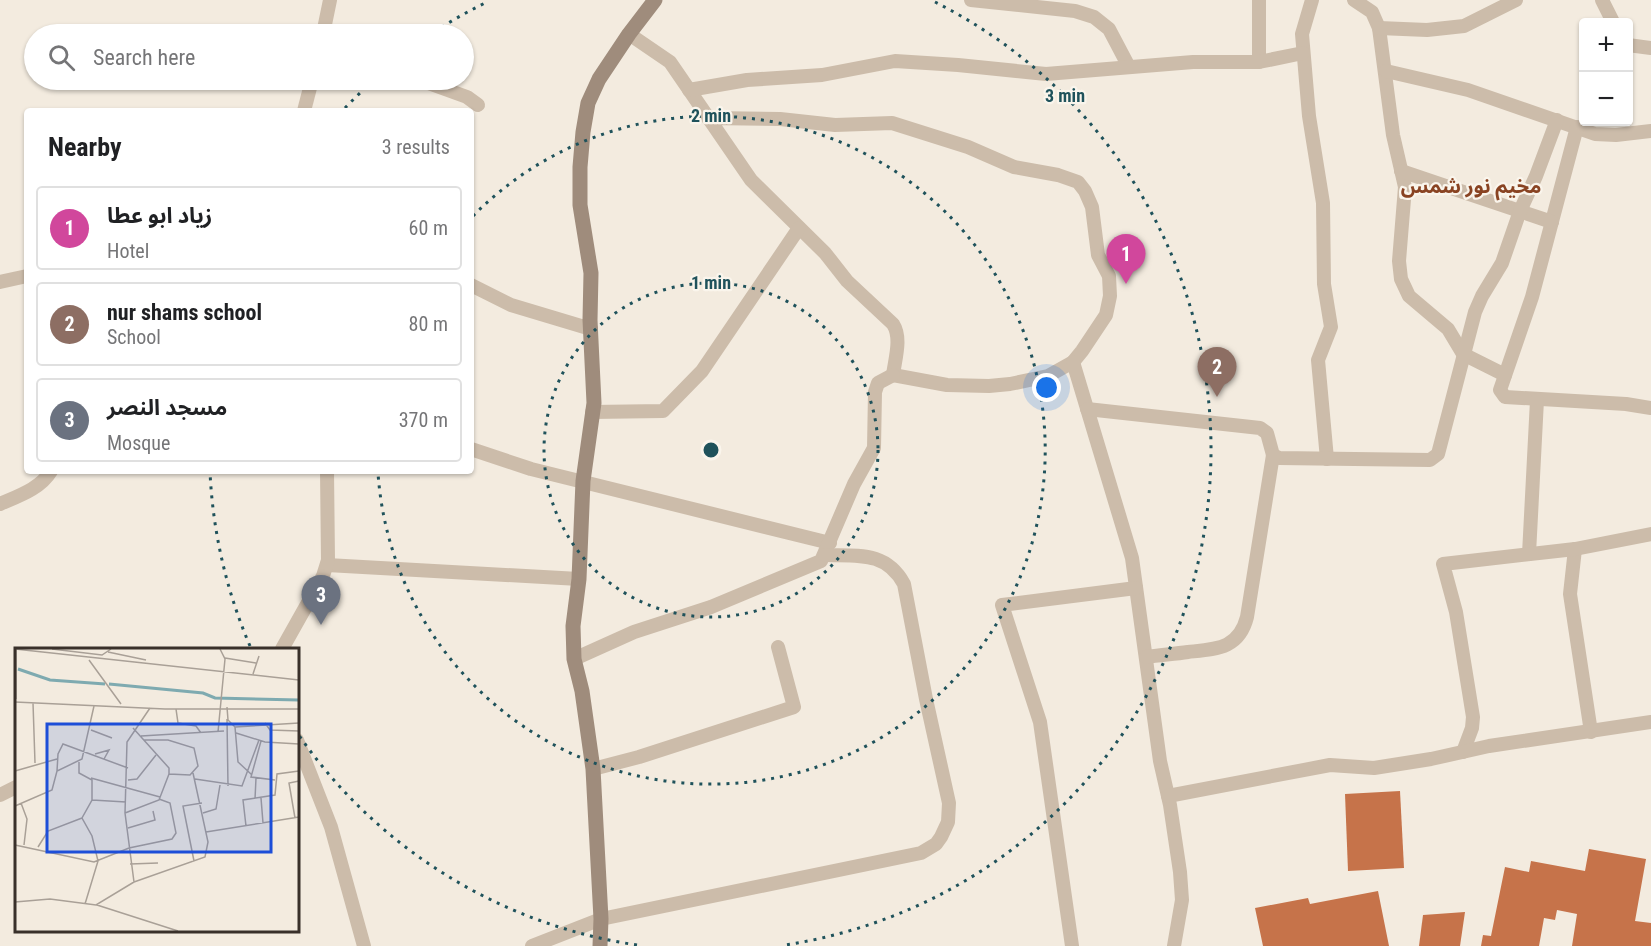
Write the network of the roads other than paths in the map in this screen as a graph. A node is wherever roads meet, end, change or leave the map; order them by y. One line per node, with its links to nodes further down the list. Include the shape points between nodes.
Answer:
1 (330, 0): 10 (street)
2 (655, 0): 12 (street)
3 (971, 0): 17 (street, via 1075,11 1094,17 1109,29)
4 (1259, 0): 16 (street)
5 (1312, 0): 15 (street, via 1302,34)
6 (1354, 0): 11 (street, via 1372,12)
7 (1516, 0): 11 (street, via 1464,26 1427,30)
8 (1602, 0): 9 (street)
9 (1611, 18)
10 (325, 24)
11 (1379, 28): 18 (street)
12 (628, 34): 21 (street, via 670,62); 35 (street, via 599,79 588,103 583,132 580,205 591,273)
13 (1633, 46): 14 (street)
14 (1651, 48)
15 (1303, 53): 16 (street); 46 (street, via 1323,203 1324,284 1331,327 1318,360)
16 (1259, 62): 17 (street)
17 (1129, 67): 21 (street, via 1046,74 895,61 822,75 747,80)
18 (1386, 70): 25 (street, via 1468,90); 28 (street)
19 (309, 90): 23 (street)
20 (449, 90): 22 (street)
21 (689, 90): 24 (street)
22 (478, 105)
23 (305, 108)
24 (708, 118): 31 (street, via 751,180); 37 (street, via 835,125 892,123 968,147 1014,167 1078,182 1092,207 1096,249 1109,276 1110,296 1106,315)
25 (1557, 120): 26 (street); 29 (street)
26 (1577, 127): 27 (street, via 1606,135); 30 (street)
27 (1651, 131)
28 (1401, 171): 29 (street); 36 (street, via 1405,187 1401,279 1409,296 1448,329)
29 (1520, 211): 30 (street); 36 (street, via 1502,263 1475,312)
30 (1552, 222): 39 (street, via 1532,297)
31 (800, 228): 38 (street, via 897,330); 43 (street, via 702,371 663,411)
32 (24, 277): 33 (street)
33 (0, 282)
34 (474, 286): 35 (street, via 511,305)
35 (591, 329): 43 (street)
36 (1463, 354): 39 (street); 46 (street, via 1438,454 1430,460)
37 (1073, 362): 38 (street, via 1048,376 989,386 947,385); 42 (street)
38 (893, 375): 52 (street, via 878,383 873,454 854,484)
39 (1504, 375): 40 (street, via 1500,390 1504,398)
40 (1537, 399): 41 (street); 54 (street)
41 (1651, 408)
42 (1088, 409): 45 (street, via 1260,428 1266,433); 57 (street, via 1132,558)
43 (592, 412): 49 (street)
44 (474, 450): 49 (street)
45 (1273, 455): 46 (street); 60 (street, via 1242,630 1229,644 1216,649)
46 (1328, 459)
47 (49, 474): 50 (street, via 32,489)
48 (327, 474): 55 (street)
49 (583, 481): 52 (street); 56 (street)
50 (0, 504)
51 (1651, 534): 53 (street)
52 (828, 549): 61 (street, via 816,564 711,607 634,632); 70 (street, via 880,560 894,569 904,584 949,803 948,822 941,837 929,849 914,855)
53 (1575, 549): 54 (street); 63 (street, via 1570,594)
54 (1529, 555): 65 (street, via 1443,564 1456,612 1473,717)
55 (327, 565): 56 (street); 59 (street)
56 (579, 579): 61 (street, via 573,626)
57 (1136, 588): 60 (street); 74 (street, via 1002,605 1040,722)
58 (778, 647): 66 (street, via 794,707)
59 (283, 648)
60 (1146, 657): 69 (street)
61 (574, 659): 66 (street)
62 (1651, 722): 63 (street)
63 (1590, 732): 65 (street)
64 (298, 743): 71 (street, via 331,827)
65 (1463, 752): 69 (street, via 1374,768 1330,765)
66 (593, 770): 70 (street)
67 (15, 788): 68 (street)
68 (0, 795)
69 (1168, 796): 75 (street, via 1182,900)
70 (601, 919): 72 (street); 73 (street)
71 (364, 946)
72 (532, 946)
73 (600, 946)
74 (1072, 946)
75 (1174, 946)

